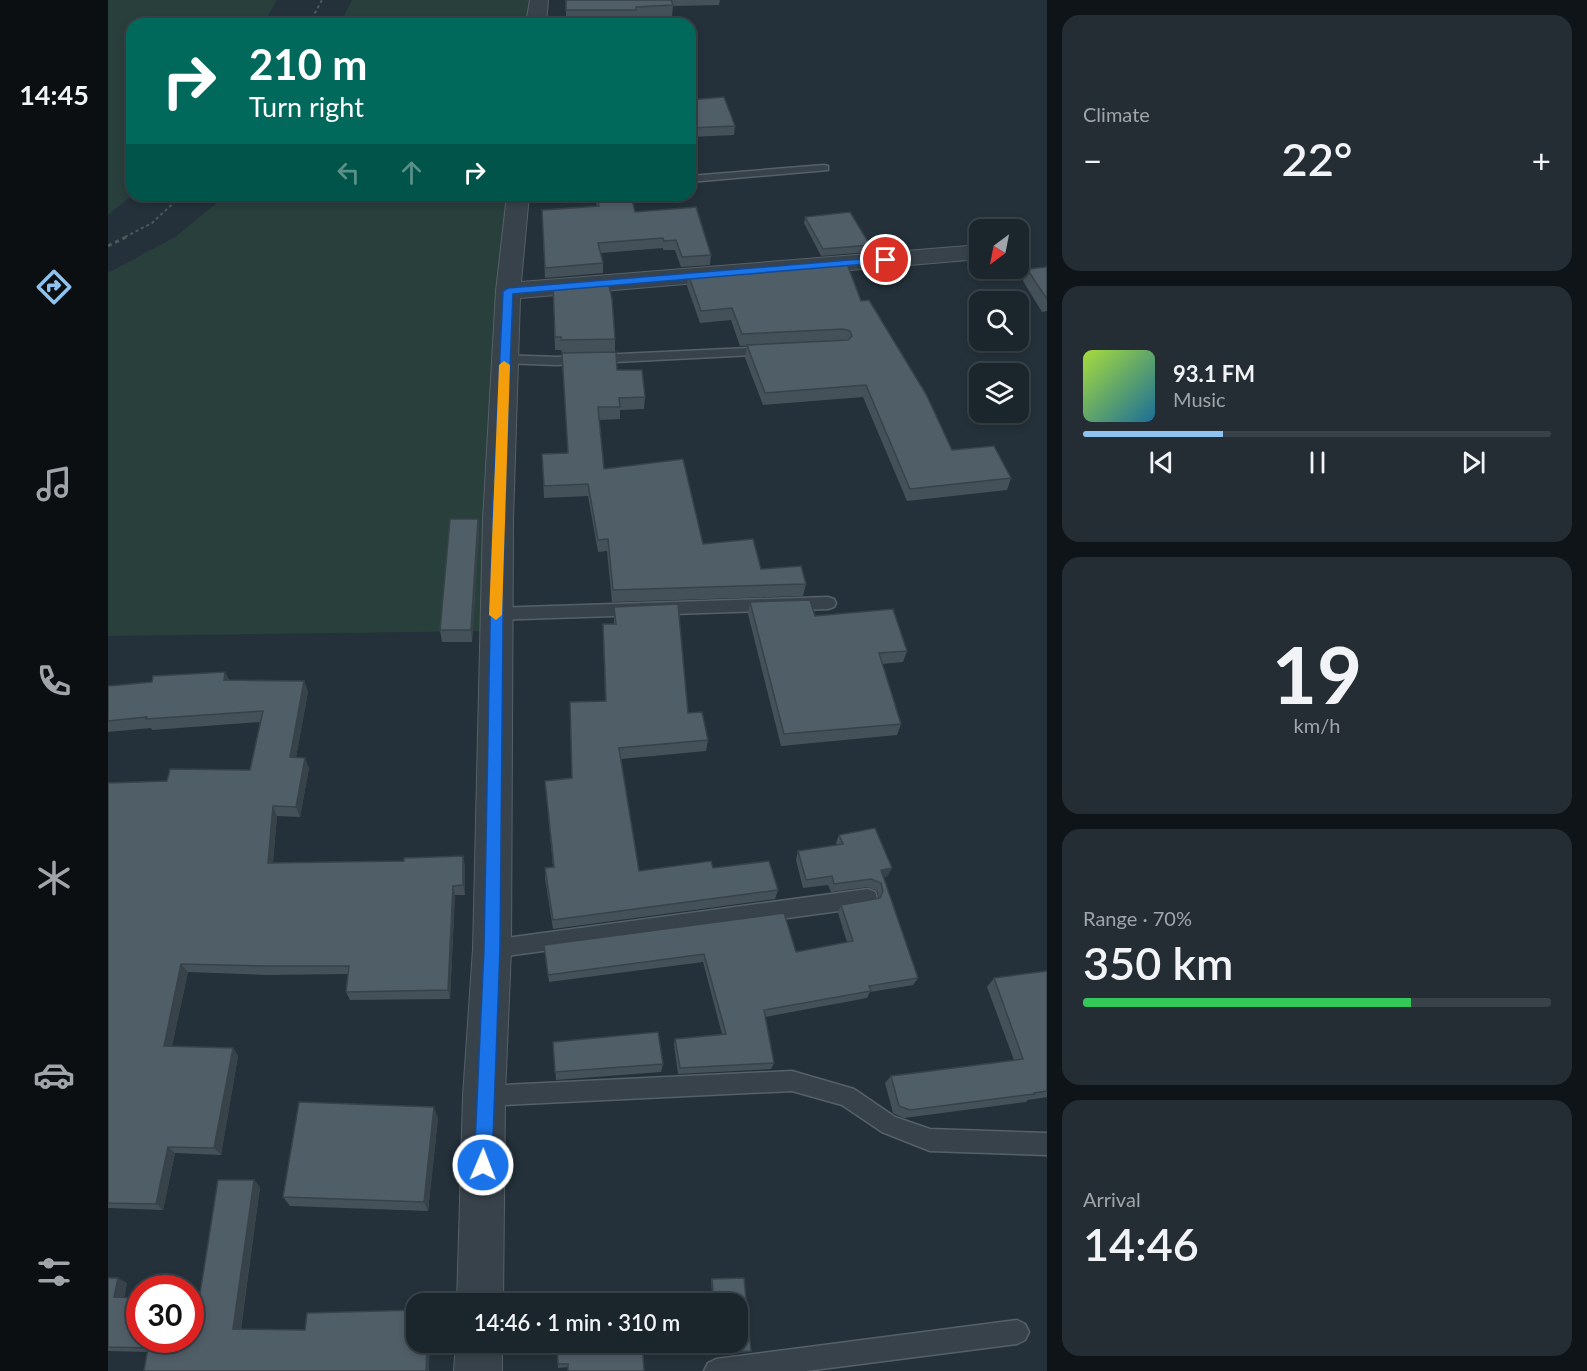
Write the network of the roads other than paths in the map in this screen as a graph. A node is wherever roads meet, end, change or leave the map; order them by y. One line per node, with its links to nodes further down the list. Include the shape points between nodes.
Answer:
1 (539, 0): 2 (street)
2 (537, 18)
3 (824, 168): 4 (lane)
4 (696, 179)
5 (517, 201): 7 (street)
6 (969, 253): 7 (street)
7 (508, 291): 9 (street)
8 (781, 350): 9 (lane, via 556,361)
9 (504, 359): 11 (street)
10 (828, 603): 11 (lane)
11 (496, 614): 13 (street)
12 (868, 898): 13 (lane)
13 (492, 949): 14 (street)
14 (484, 1096): 15 (lane, via 792,1081 846,1096 889,1125 930,1140); 16 (street)
15 (1047, 1144)
16 (480, 1293)
17 (1017, 1332): 20 (lane)
18 (479, 1353): 19 (street)
19 (478, 1371)
20 (716, 1371)

